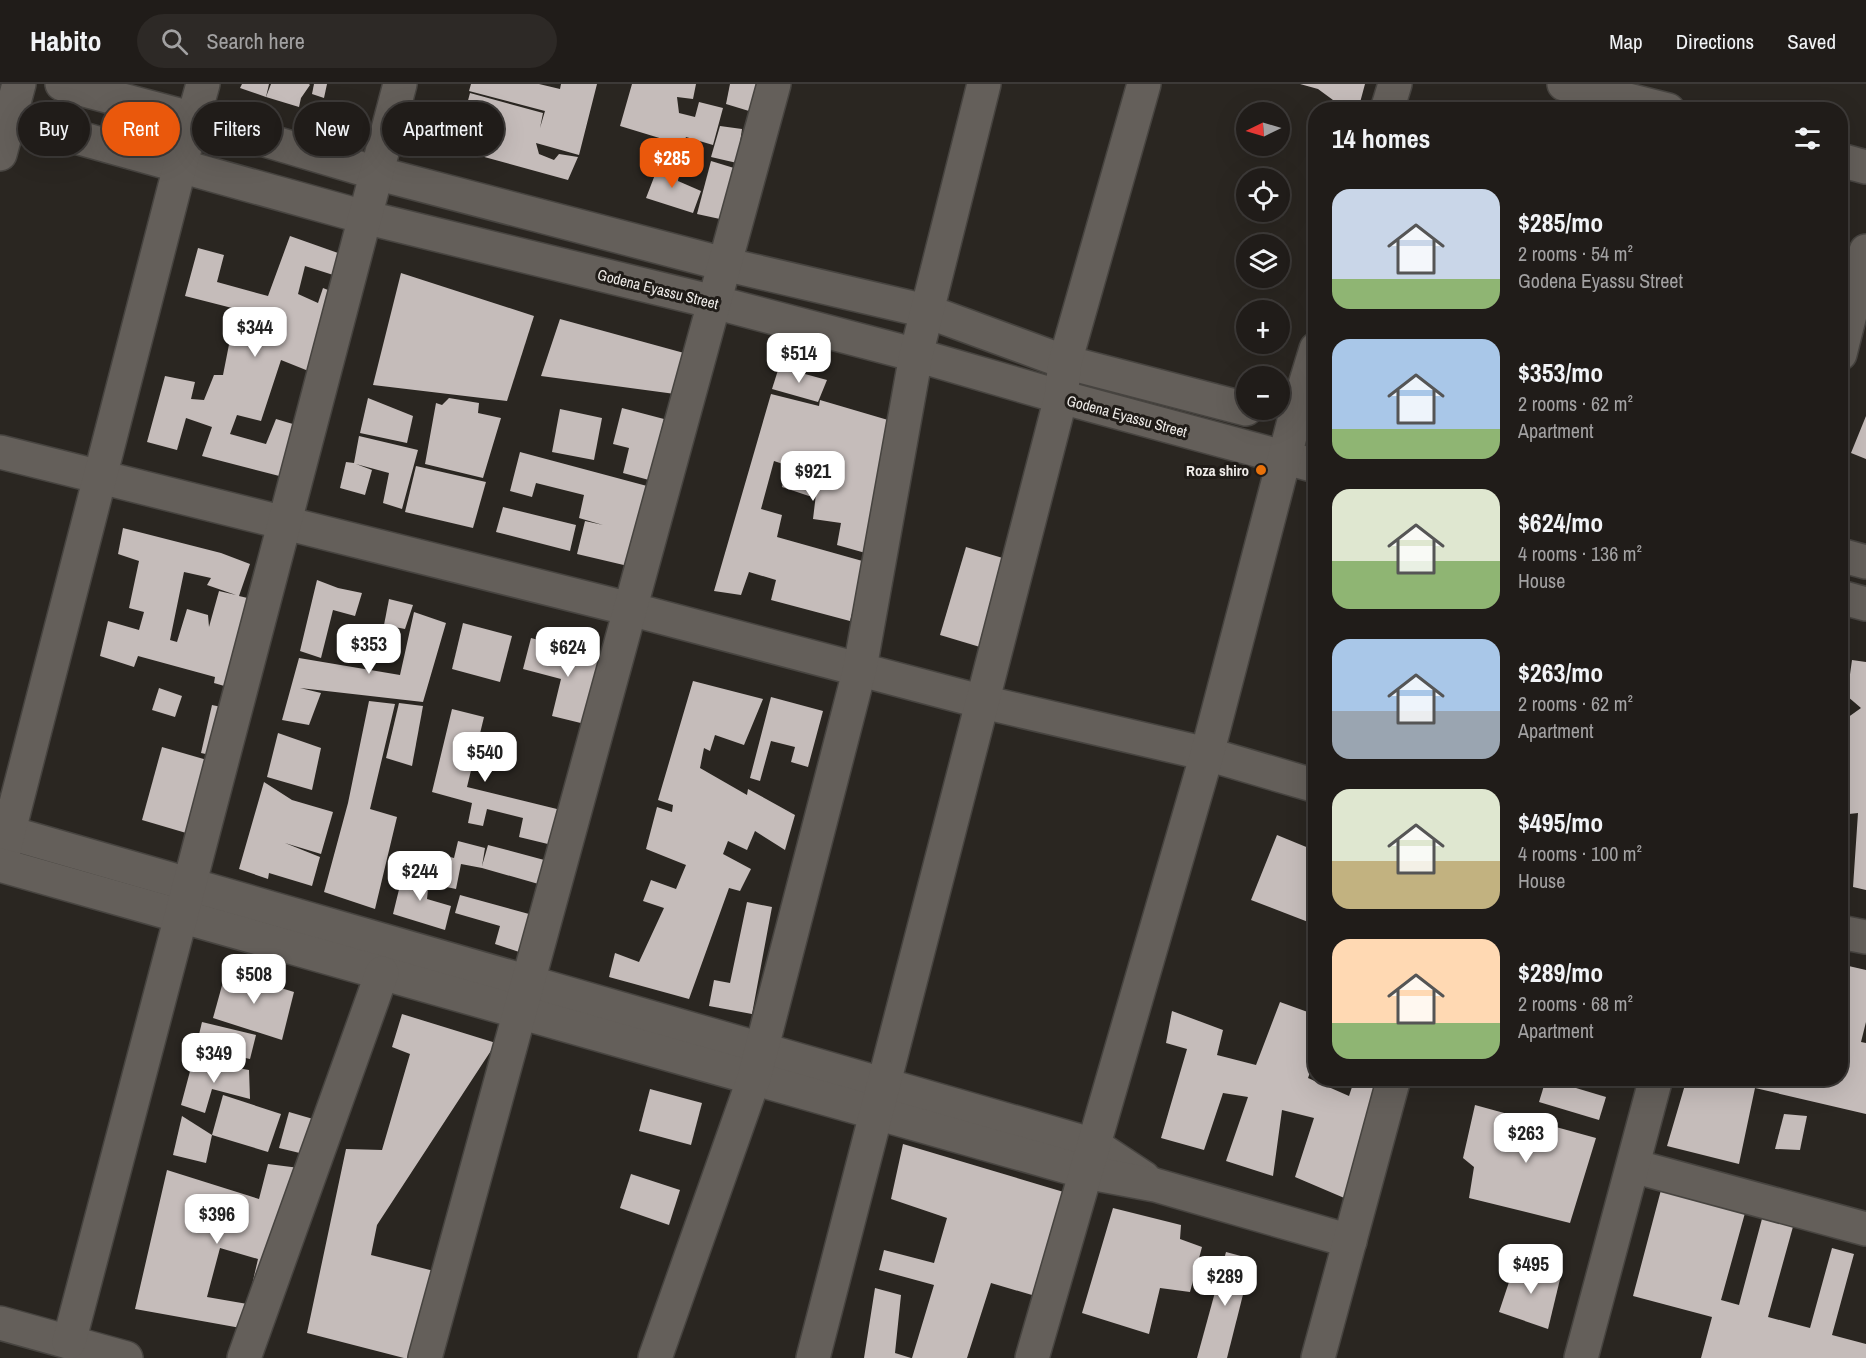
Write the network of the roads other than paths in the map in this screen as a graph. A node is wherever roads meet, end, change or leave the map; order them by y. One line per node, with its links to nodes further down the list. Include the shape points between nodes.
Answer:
1 (19, 84): 13 (street)
2 (62, 84): 14 (street)
3 (203, 84): 10 (street)
4 (400, 84): 21 (street)
5 (774, 84): 24 (street)
6 (984, 84): 26 (street)
7 (1144, 84): 29 (street)
8 (1395, 84): 11 (street)
9 (1564, 84): 12 (street)
10 (198, 102)
11 (1389, 102)
12 (1660, 102)
13 (4, 118): 17 (street); 19 (street, Godena Eyassu Street)
14 (192, 118)
15 (192, 126): 19 (street)
16 (282, 145): 21 (street)
17 (0, 154)
18 (1848, 161): 20 (street)
19 (180, 166): 22 (street, Godena Eyassu Street); 37 (street)
20 (1866, 167)
21 (376, 173): 22 (street); 24 (street)
22 (364, 217): 25 (street, Godena Eyassu Street); 38 (street)
23 (1866, 251): 27 (street)
24 (724, 264): 25 (street); 26 (street)
25 (714, 302): 28 (street, Godena Eyassu Street); 43 (street)
26 (926, 311): 28 (street); 29 (street)
27 (1848, 322)
28 (916, 355): 30 (street, Godena Eyassu Street); 44 (street)
29 (1065, 362): 30 (street); 32 (street)
30 (1061, 398): 36 (street, Godena Eyassu Street); 45 (street)
31 (1308, 404): 34 (street)
32 (1236, 406)
33 (1290, 420): 34 (street)
34 (1305, 424): 36 (street)
35 (0, 452): 37 (street)
36 (1300, 462): 46 (street)
37 (101, 476): 38 (street); 48 (street)
38 (284, 523): 43 (street); 50 (street)
39 (1848, 557): 40 (street)
40 (1866, 562)
41 (1848, 599): 42 (street)
42 (1866, 604)
43 (630, 609): 44 (street); 55 (street)
44 (860, 668): 45 (street); 56 (street)
45 (983, 702): 46 (street); 59 (street)
46 (1207, 754): 47 (street); 60 (street)
47 (1308, 784)
48 (4, 831): 49 (street); 50 (street)
49 (0, 866): 51 (street)
50 (189, 884): 51 (street); 55 (street)
51 (181, 915): 54 (street); 65 (street)
52 (1848, 934): 53 (street)
53 (1866, 937)
54 (382, 973): 55 (street); 67 (street)
55 (524, 997): 56 (street); 68 (street)
56 (757, 1063): 59 (street); 69 (street)
57 (1392, 1086): 63 (street)
58 (1654, 1086): 61 (street)
59 (880, 1099): 60 (street); 70 (street)
60 (1089, 1158): 63 (street, via 1155,1185); 71 (street)
61 (1633, 1166): 62 (street); 73 (street)
62 (1866, 1229)
63 (1350, 1241): 72 (street)
64 (0, 1323): 65 (street)
65 (69, 1342): 66 (street)
66 (126, 1358)
67 (244, 1358)
68 (425, 1358)
69 (655, 1358)
70 (813, 1358)
71 (1032, 1358)
72 (1318, 1358)
73 (1581, 1358)

